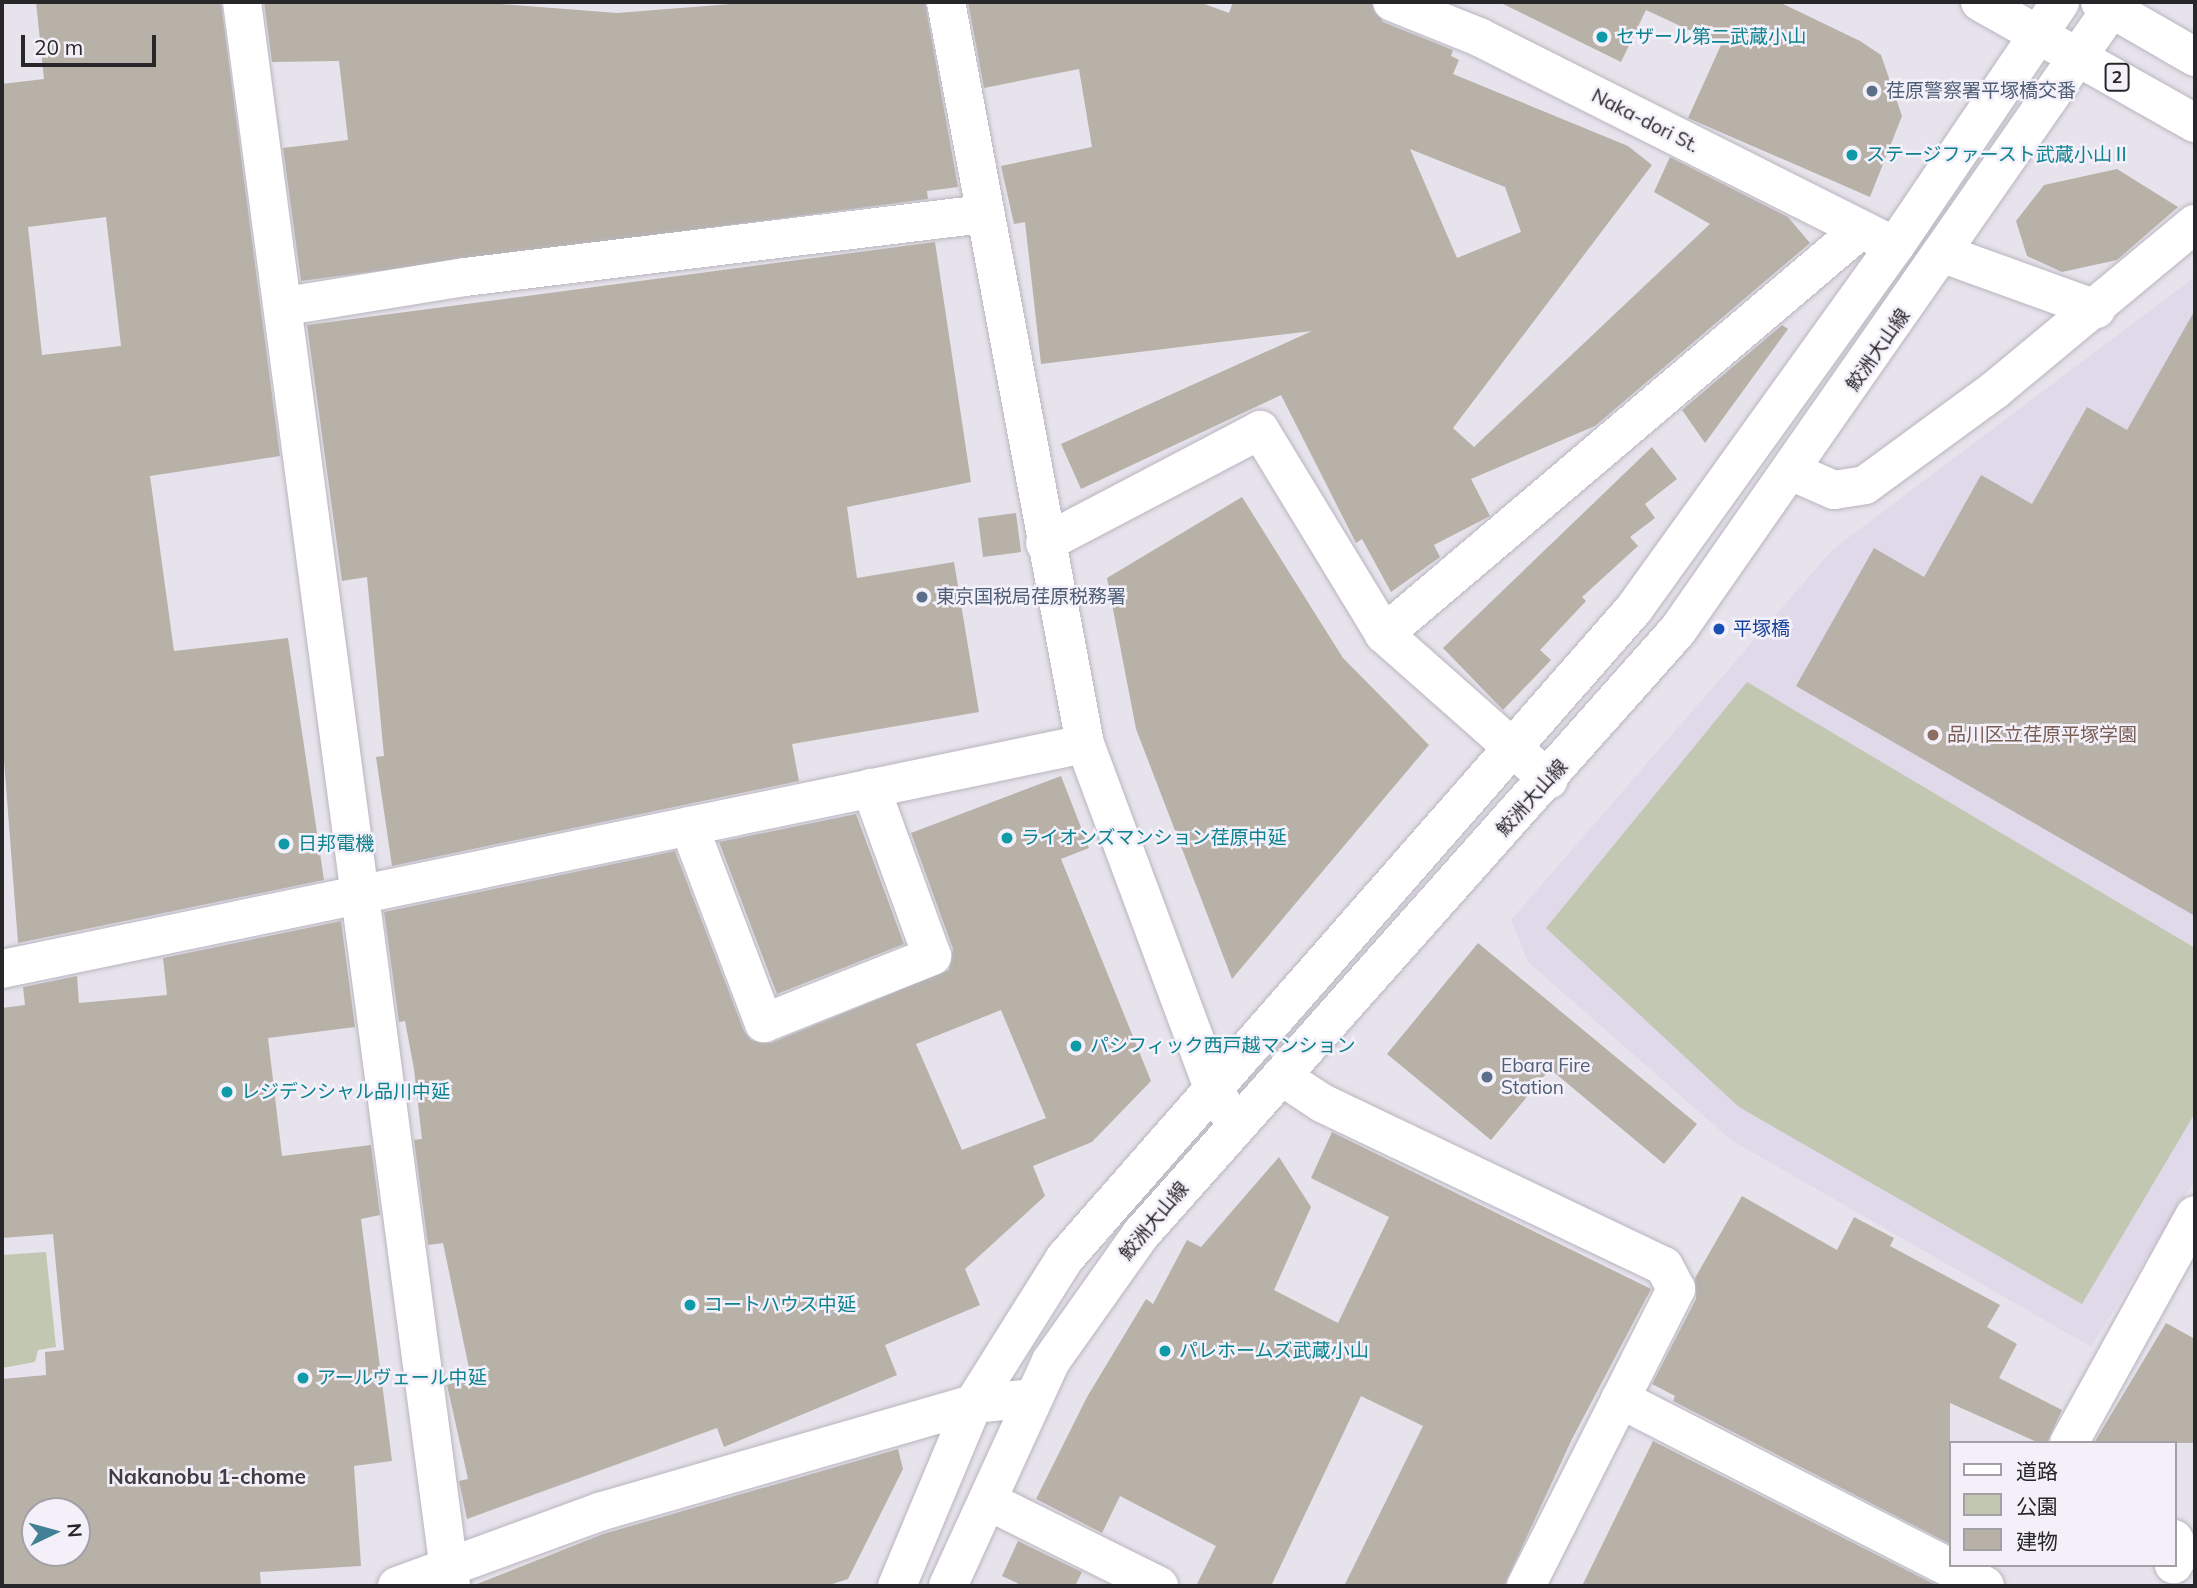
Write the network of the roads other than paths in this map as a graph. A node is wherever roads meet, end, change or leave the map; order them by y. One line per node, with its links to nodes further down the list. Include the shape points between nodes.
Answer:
1 (242, 2): 15 (street)
2 (946, 2): 10 (street)
3 (1392, 2): 12 (street, Naka-dori St., via 1479,37)
4 (1980, 2): 6 (street, 2)
5 (2109, 4): 7 (street, 鮫洲大山線); 8 (street)
6 (2050, 17): 7 (street, 2); 13 (street)
7 (2081, 57): 9 (street, 2); 14 (street, 鮫洲大山線)
8 (2195, 57)
9 (2195, 122)
10 (983, 214): 15 (street, via 465,277); 18 (street)
11 (2195, 224): 16 (street)
12 (1860, 230): 13 (street, Naka-dori St.); 19 (street)
13 (1895, 246): 21 (street, via 1634,609)
14 (1944, 254): 16 (street); 17 (street, 鮫洲大山線)
15 (286, 306): 25 (street)
16 (2096, 309): 17 (street, via 1865,485 1834,490)
17 (1793, 472): 22 (street, 鮫洲大山線, via 1687,620)
18 (1045, 543): 19 (street, via 1260,430); 20 (street)
19 (1384, 634): 21 (street)
20 (1085, 744): 23 (street); 28 (street)
21 (1516, 749): 22 (street); 28 (street)
22 (1549, 780): 27 (street, 鮫洲大山線)
23 (871, 788): 24 (street); 24 (street, via 932,956 764,1023)
24 (689, 826): 25 (street)
25 (359, 896): 26 (street); 37 (street)
26 (2, 969)
27 (1281, 1076): 29 (street, 鮫洲大山線); 32 (street, via 1322,1103 1664,1266 1676,1289)
28 (1213, 1089): 29 (street); 33 (street, via 1065,1258)
29 (1237, 1126): 31 (street, 鮫洲大山線, via 1141,1234 1051,1361)
30 (2195, 1215): 34 (street)
31 (1033, 1398): 33 (street); 35 (street, 鮫洲大山線)
32 (1620, 1399): 42 (street); 43 (street)
33 (973, 1404): 37 (street, via 599,1512); 39 (street)
34 (2070, 1441)
35 (988, 1501): 40 (street, 鮫洲大山線); 41 (street)
36 (2173, 1567): 44 (street)
37 (450, 1578): 38 (street)
38 (397, 1586)
39 (897, 1586)
40 (948, 1586)
41 (1159, 1586)
42 (1526, 1586)
43 (1985, 1586)
44 (2163, 1586)

